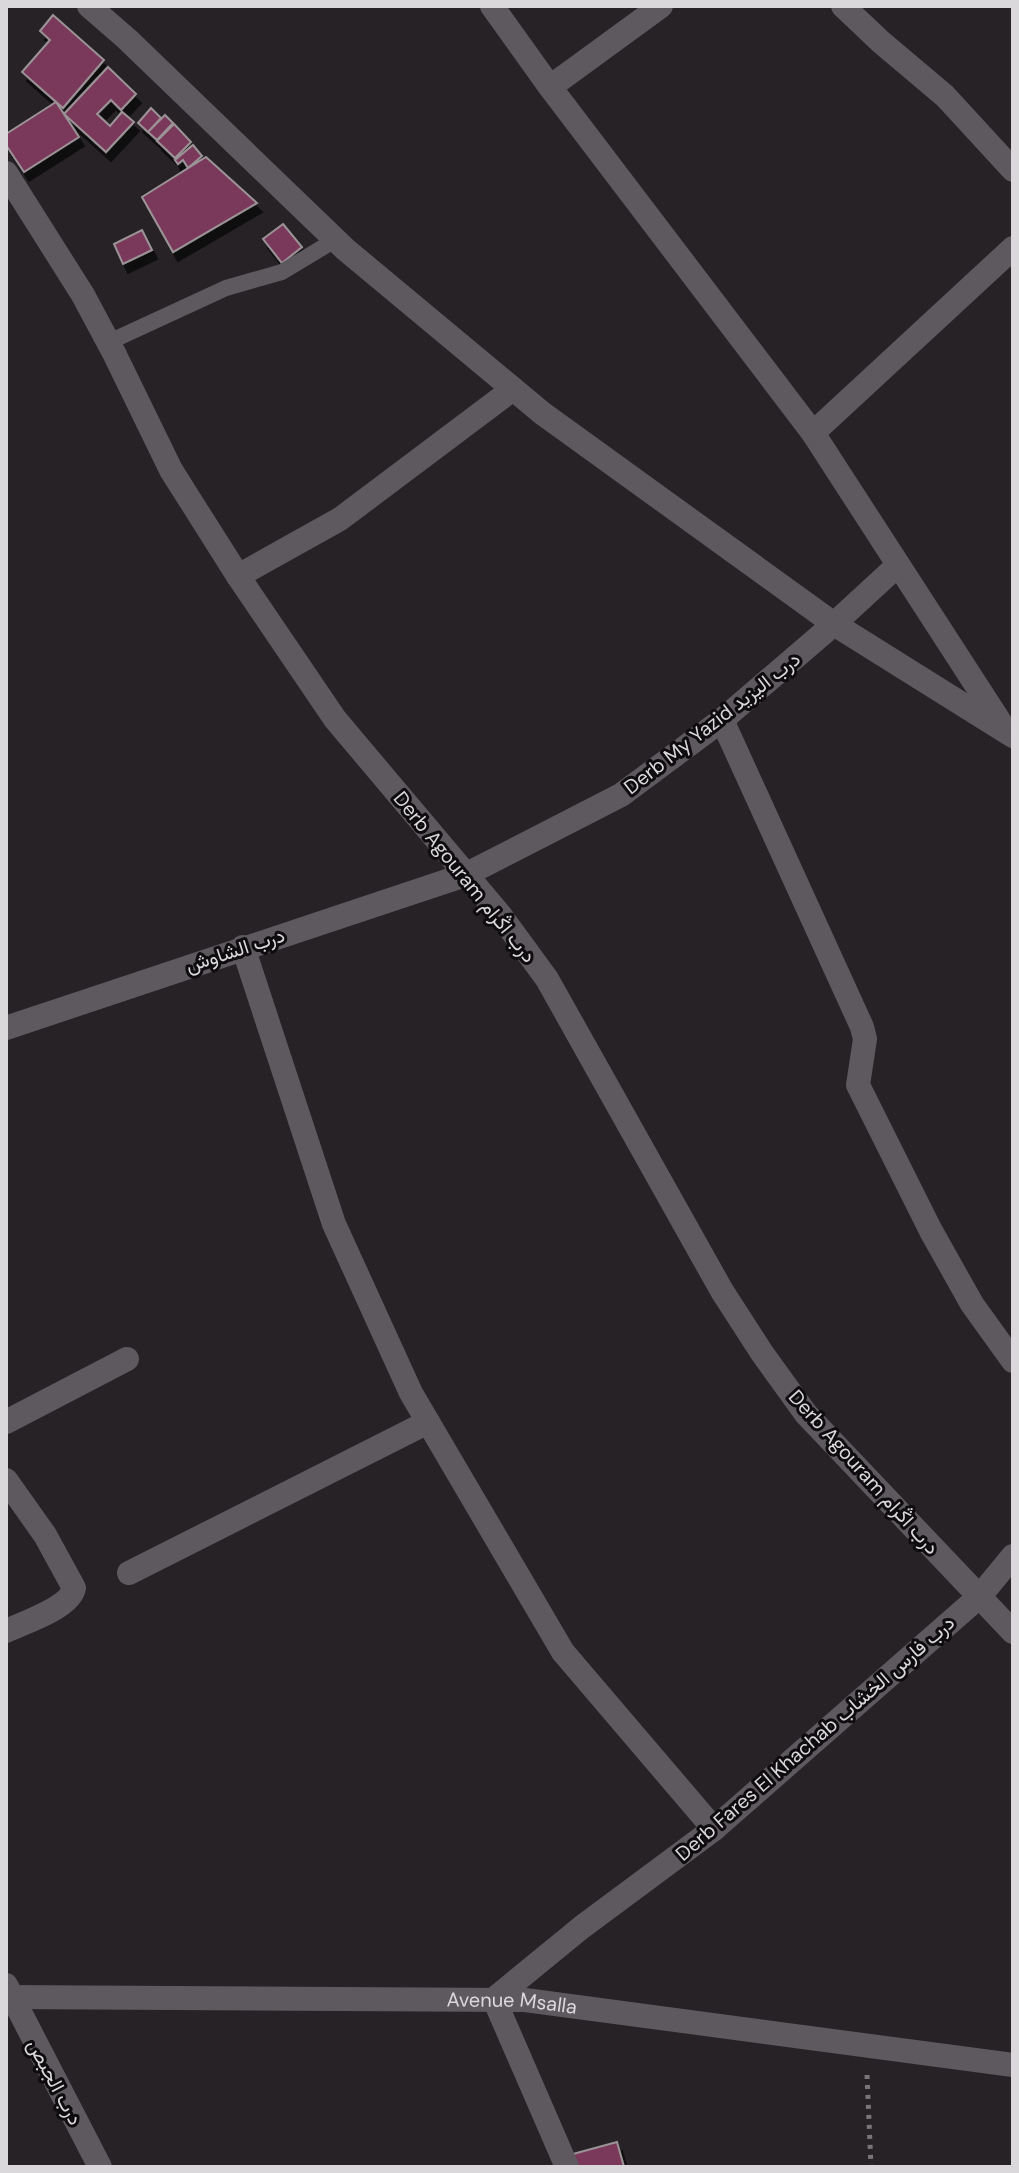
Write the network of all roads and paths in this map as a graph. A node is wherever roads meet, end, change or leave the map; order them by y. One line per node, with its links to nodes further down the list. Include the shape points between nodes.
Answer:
1 (89, 6): 8 (street)
2 (492, 6): 5 (street)
3 (661, 6): 5 (street)
4 (843, 6): 6 (street, via 945,96)
5 (550, 87): 12 (street)
6 (1013, 170)
7 (6, 173): 10 (street, Derb Agouram درب اڭرام)
8 (335, 240): 10 (lane, via 282,272 226,288); 11 (street)
9 (1012, 251): 12 (street)
10 (109, 342): 14 (street, Derb Agouram درب اڭرام, via 171,470)
11 (513, 389): 14 (street, via 340,519); 15 (street)
12 (813, 433): 13 (street)
13 (898, 565): 15 (street, Derb My Yazid درب اليزيد); 17 (street)
14 (238, 576): 18 (street, Derb Agouram درب اڭرام, via 335,719)
15 (834, 624): 16 (street, Derb My Yazid درب اليزيد); 17 (street)
16 (722, 720): 18 (street, Derb My Yazid درب اليزيد, via 621,795); 22 (street, via 862,1027 858,1085 931,1231 972,1304)
17 (1010, 733)
18 (465, 875): 19 (street, درب الشاوش); 28 (street, Derb Agouram درب اڭرام, via 547,979 762,1353 806,1414)
19 (243, 947): 20 (street, درب الشاوش); 24 (street, via 334,1224)
20 (6, 1028)
21 (127, 1359): 23 (street)
22 (1013, 1361)
23 (6, 1422)
24 (428, 1422): 27 (street); 31 (street, via 563,1652)
25 (6, 1480): 29 (street, via 74,1588 65,1603)
26 (1013, 1556): 28 (street, Derb Fares El Khachab درب فارس الخشاب)
27 (129, 1573)
28 (980, 1596): 30 (street, Derb Agouram درب اڭرام); 31 (street, Derb Fares El Khachab درب فارس الخشاب)
29 (6, 1631)
30 (1013, 1632)
31 (714, 1829): 33 (street, Derb Fares El Khachab درب فارس الخشاب)
32 (7, 1993): 33 (street, Avenue Msalla); 36 (street, درب الجبص)
33 (494, 1999): 34 (street, Avenue Msalla); 37 (street)
34 (866, 2046): 35 (street, Avenue Msalla); 38 (path)
35 (1013, 2065)
36 (100, 2167)
37 (567, 2167)
38 (871, 2167)

